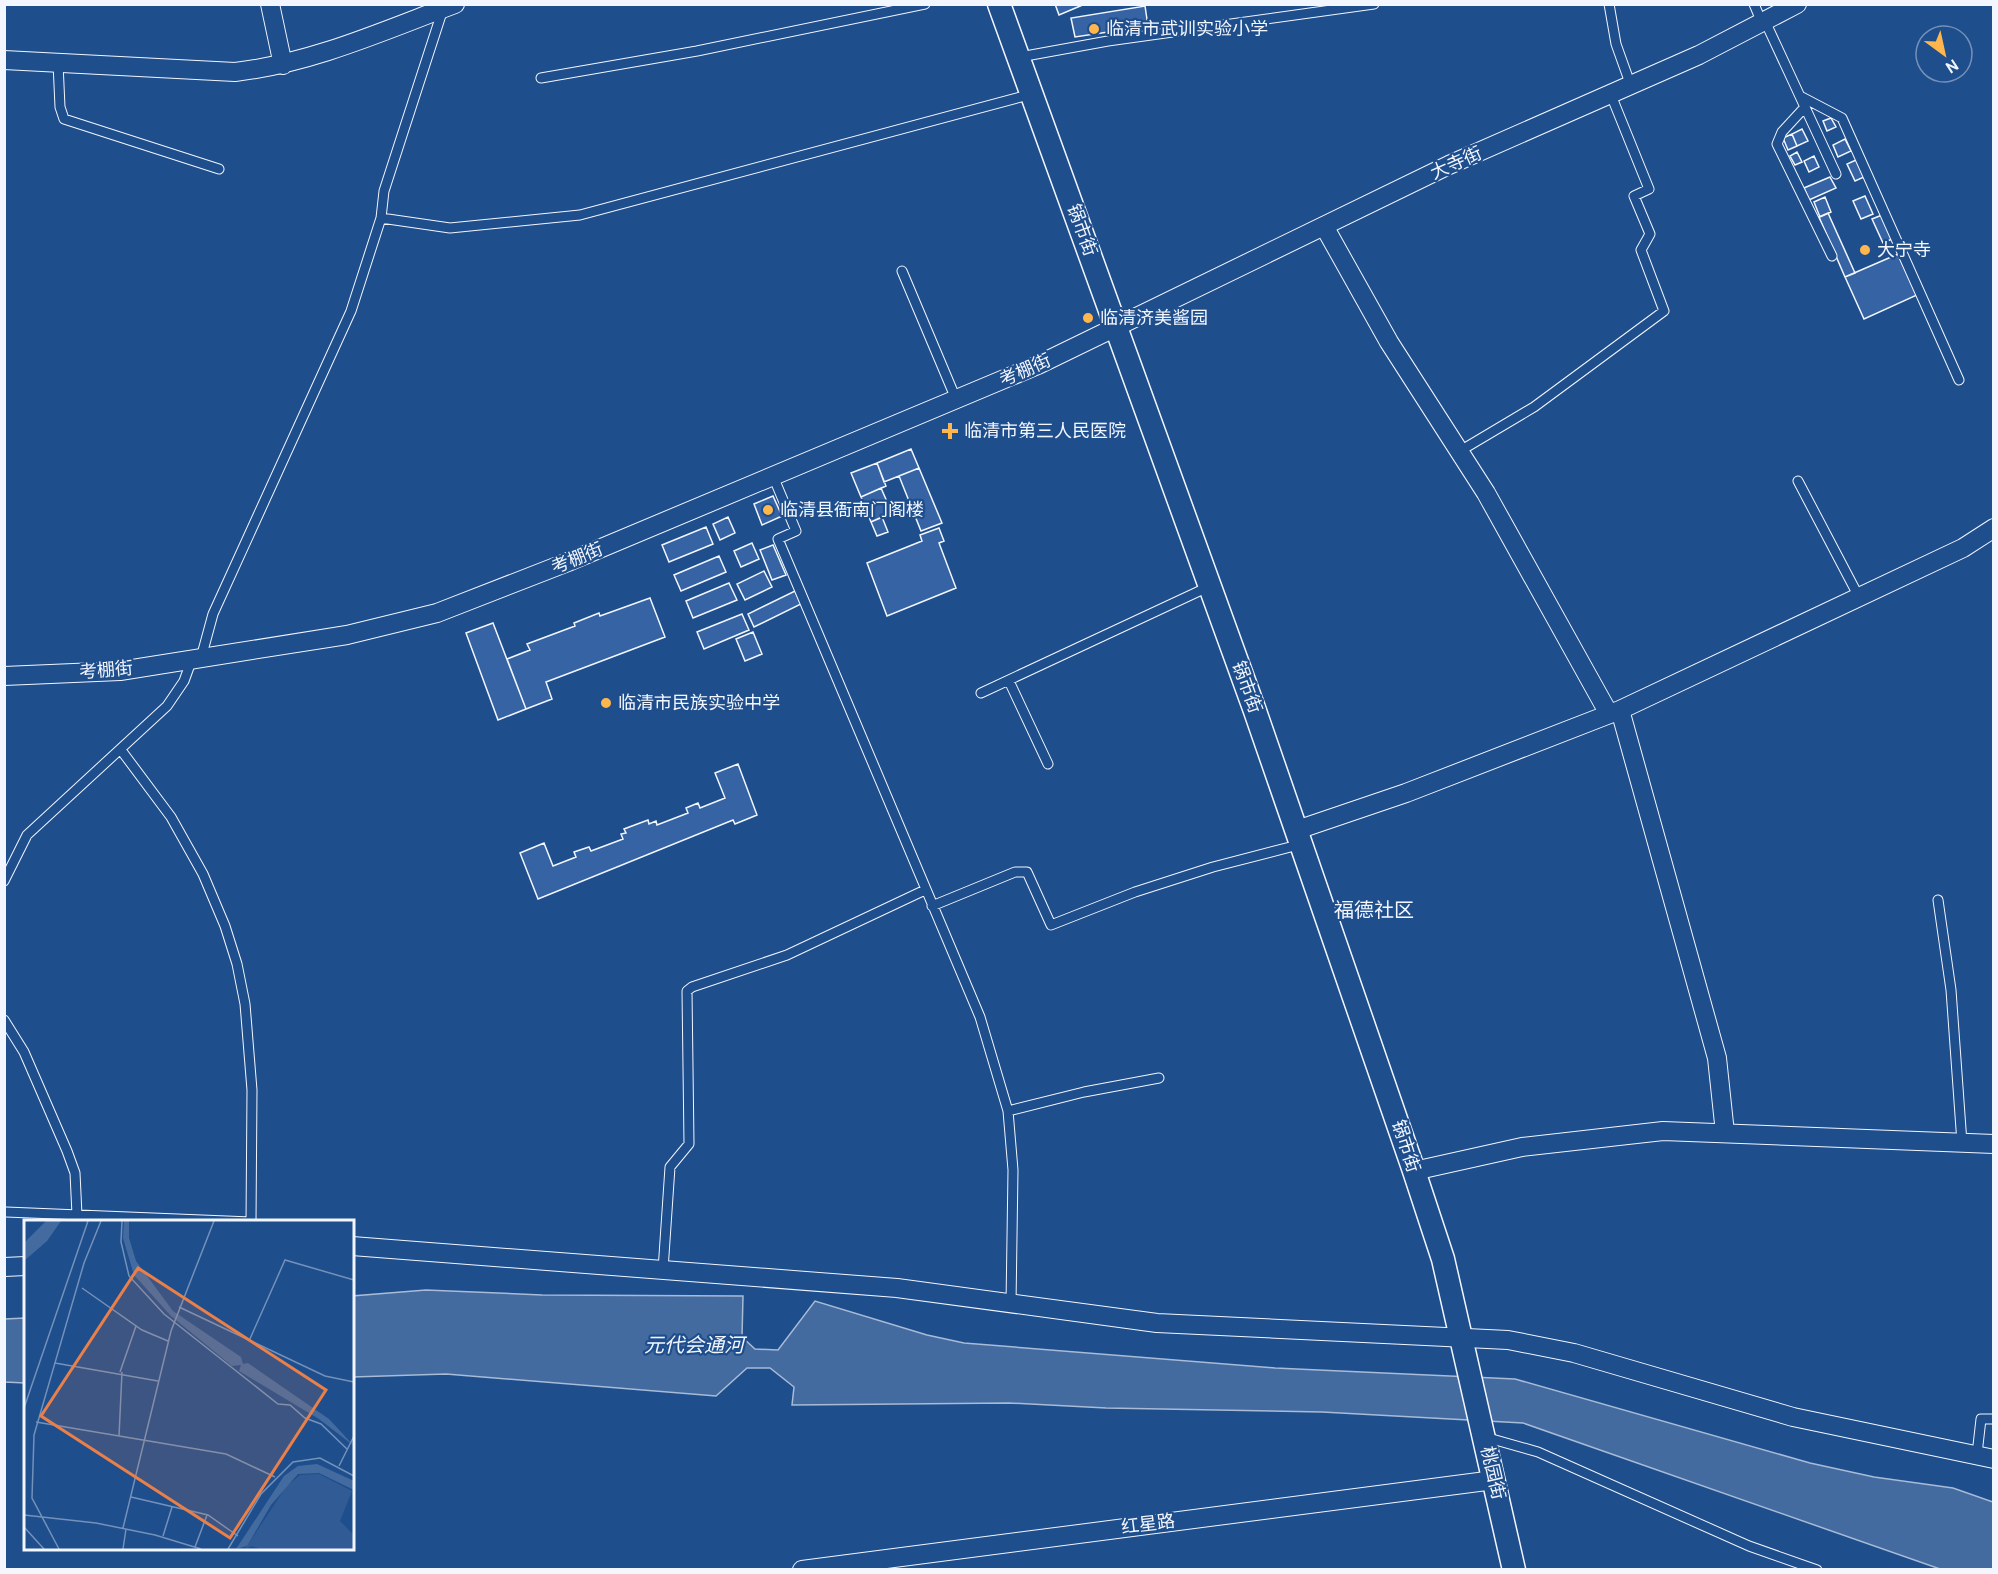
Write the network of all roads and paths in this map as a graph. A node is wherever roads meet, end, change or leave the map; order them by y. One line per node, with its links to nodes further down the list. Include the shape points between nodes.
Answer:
1 (270, 4): 13 (street)
2 (925, 4): 14 (lane, via 697,51)
3 (999, 4): 10 (street, 锅市街)
4 (1374, 4): 10 (lane)
5 (1610, 4): 15 (lane, via 1616,44)
6 (1754, 4): 9 (lane)
7 (1797, 4): 9 (street, 大寺街)
8 (449, 7): 13 (street); 22 (lane, via 384,191)
9 (1764, 22): 15 (street, 大寺街); 18 (lane)
10 (1019, 57): 16 (street, 锅市街)
11 (4, 60): 12 (street)
12 (58, 63): 13 (street, via 235,72); 20 (lane, via 64,119)
13 (284, 65)
14 (541, 78)
15 (1631, 86): 17 (street, 大寺街)
16 (1032, 94): 22 (lane, via 580,215 450,228); 26 (street, 锅市街)
17 (1611, 95): 23 (street, 大寺街, via 1449,165); 29 (lane, via 1649,189 1634,196 1650,234 1641,250 1664,311 1534,407)
18 (1800, 96): 19 (lane); 27 (lane, via 1842,118)
19 (1805, 107): 21 (lane); 24 (lane, via 1782,132 1777,144)
20 (219, 169)
21 (1836, 174)
22 (381, 218): 35 (lane, via 351,310 248,534)
23 (1324, 226): 26 (street, 大寺街); 29 (street, via 1389,342)
24 (1832, 256)
25 (903, 271): 28 (lane)
26 (1117, 327): 28 (street, 考棚街); 33 (street, 锅市街)
27 (1959, 380)
28 (956, 399): 30 (street, 考棚街)
29 (1460, 452): 39 (street)
30 (772, 476): 35 (street, 考棚街, via 437,613 347,635); 44 (lane, via 795,531 778,538)
31 (1798, 481): 34 (lane)
32 (1994, 528): 34 (street, via 1963,548)
33 (1210, 586): 37 (lane); 42 (street, 锅市街)
34 (1858, 597): 39 (street)
35 (197, 659): 36 (street, 考棚街, via 120,670); 40 (lane, via 166,706)
36 (4, 676)
37 (1009, 681): 38 (lane); 41 (lane)
38 (981, 693)
39 (1614, 712): 42 (street); 50 (street, via 1717,1058)
40 (121, 750): 43 (lane, via 27,835); 58 (lane, via 171,818 203,874 225,926 245,1004 252,1090)
41 (1048, 764)
42 (1299, 837): 46 (lane, via 1135,892 1051,925 1027,872 1015,872); 53 (street, 锅市街)
43 (4, 881)
44 (925, 890): 46 (lane); 62 (lane, via 787,955 687,991 689,1144 670,1167)
45 (1938, 900): 51 (lane, via 1951,990)
46 (932, 906): 49 (lane, via 980,1017)
47 (4, 1020): 55 (lane, via 24,1052 67,1151 75,1173)
48 (1159, 1078): 49 (lane)
49 (1008, 1111): 63 (lane, via 1012,1170)
50 (1725, 1133): 51 (street); 53 (street, via 1663,1131 1522,1147)
51 (1962, 1143): 52 (street)
52 (1994, 1144)
53 (1414, 1171): 64 (street, 锅市街, via 1443,1259)
54 (6, 1212): 55 (lane)
55 (77, 1215): 56 (lane)
56 (122, 1219): 57 (lane)
57 (186, 1220)
58 (251, 1220)
59 (354, 1246): 62 (street)
60 (24, 1266): 61 (street)
61 (4, 1267)
62 (663, 1270): 63 (street, via 897,1288)
63 (1011, 1304): 64 (street, via 1158,1323)
64 (1461, 1338): 65 (street, 锅市街); 68 (street, via 1508,1340 1574,1353 1793,1417)
65 (1471, 1377): 67 (street, 桃园街)
66 (1994, 1419): 68 (lane, via 1981,1419)
67 (1484, 1437): 69 (street, 桃园街); 72 (lane, via 1538,1452 1749,1546)
68 (1985, 1456)
69 (1494, 1480): 70 (street, 红星路); 71 (street, 桃园街)
70 (806, 1569)
71 (1514, 1569)
72 (1817, 1569)

